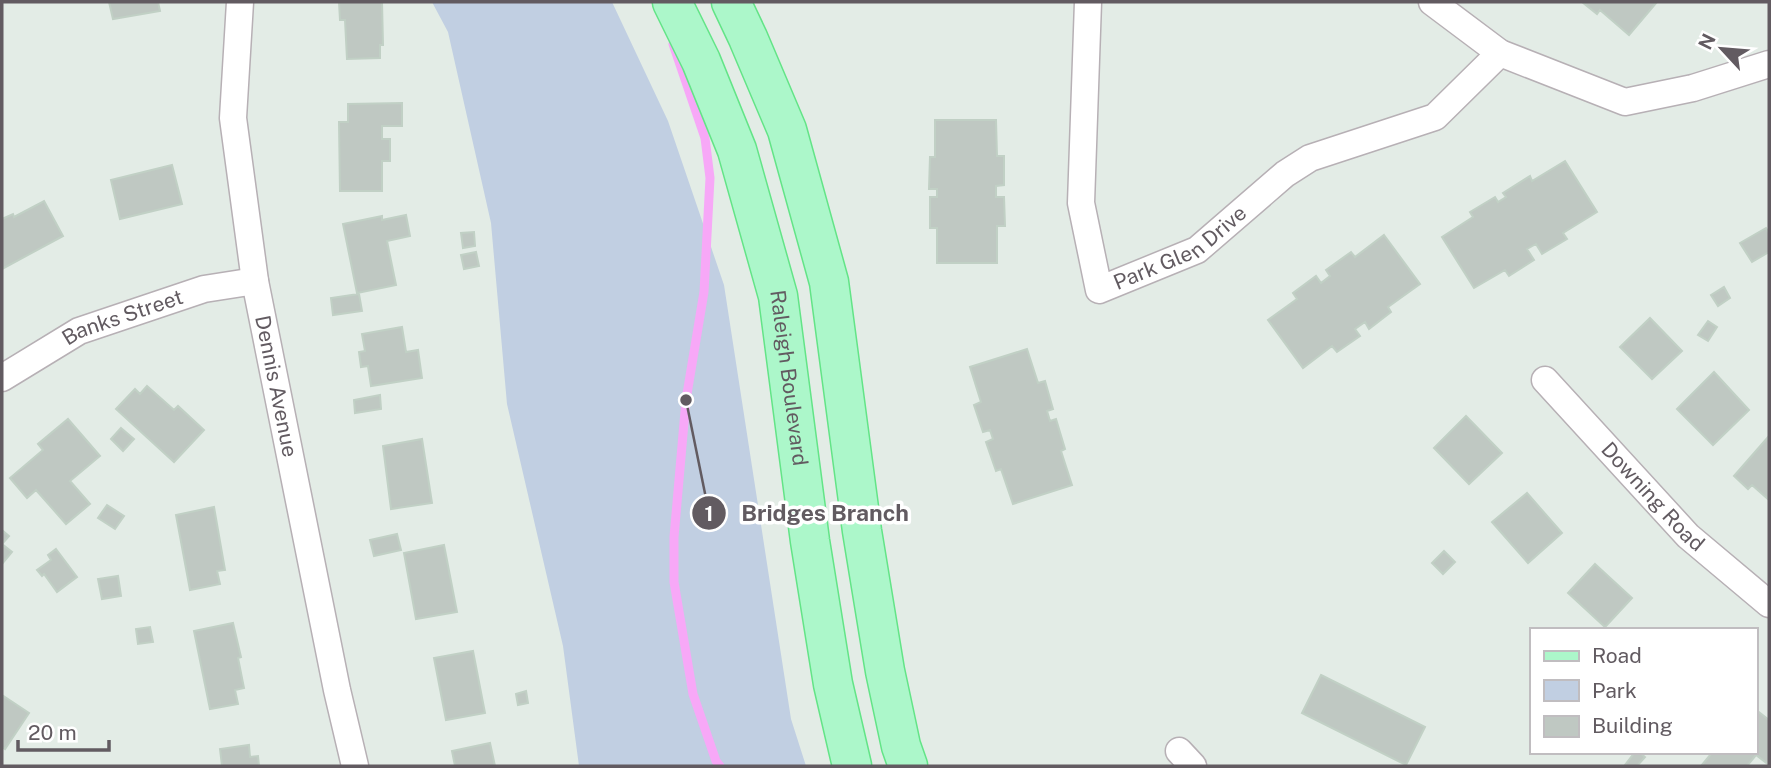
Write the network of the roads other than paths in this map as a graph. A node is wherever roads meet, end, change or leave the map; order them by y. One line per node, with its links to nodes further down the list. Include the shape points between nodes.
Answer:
1 (240, 2): 8 (street, Dennis Avenue, via 233,118)
2 (672, 2): 13 (main road, Raleigh Boulevard, via 737,150 778,296 810,541)
3 (731, 2): 14 (main road, via 787,131 829,282 866,556 885,671)
4 (1088, 2): 6 (street, Park Glen Drive, via 1081,203 1098,290 1197,250 1310,158 1435,117)
5 (1432, 2): 6 (street)
6 (1500, 53): 7 (street, via 1625,102 1693,88)
7 (1769, 64)
8 (255, 281): 9 (street, Banks Street, via 204,289 79,331); 12 (street, Dennis Avenue)
9 (2, 378)
10 (1545, 380): 11 (street, Downing Road, via 1688,536)
11 (1769, 604)
12 (355, 766)
13 (852, 766)
14 (908, 766)

